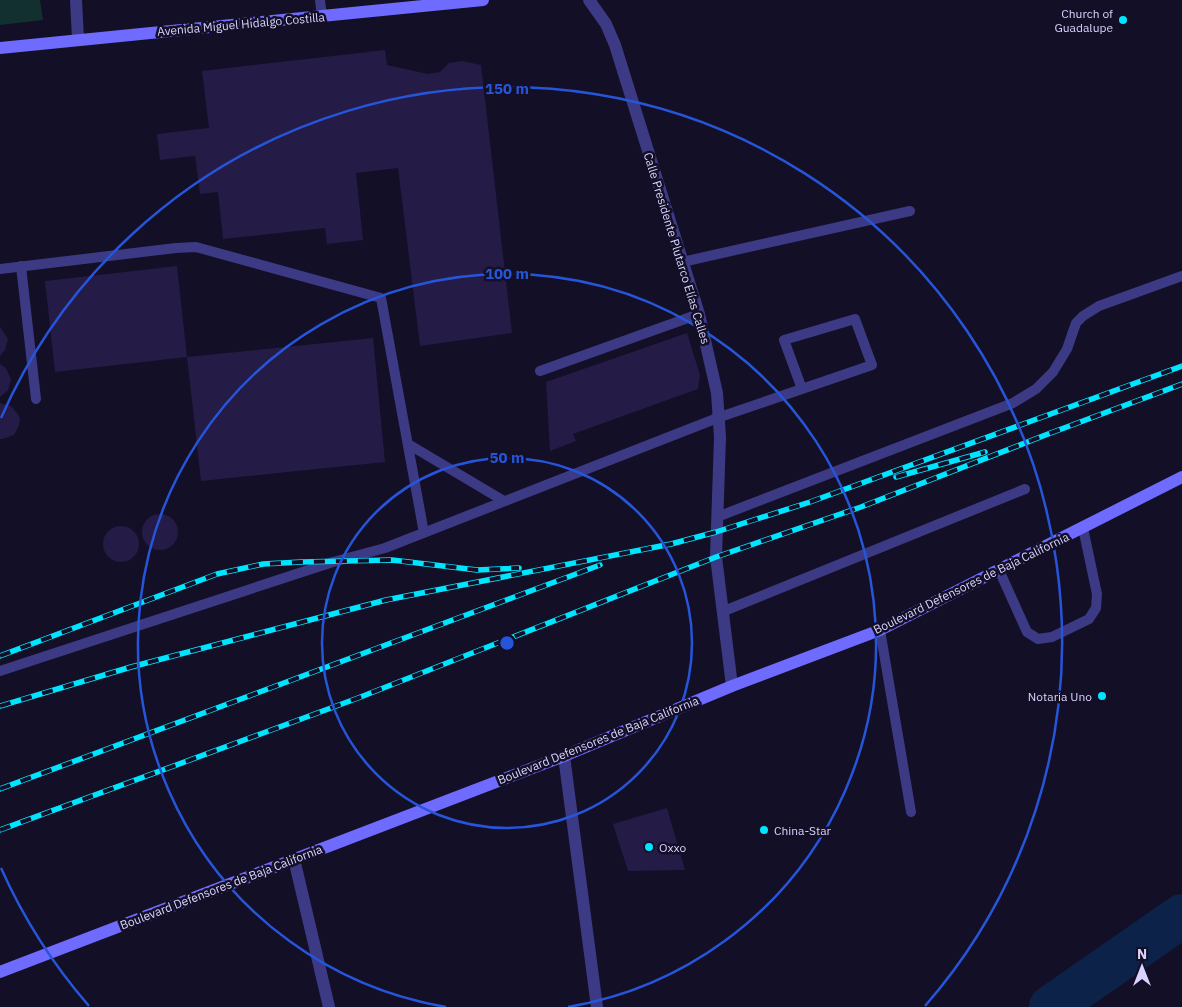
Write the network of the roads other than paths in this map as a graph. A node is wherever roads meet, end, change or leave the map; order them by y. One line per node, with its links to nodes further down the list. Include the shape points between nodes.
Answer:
1 (76, 0): 6 (street)
2 (320, 0): 5 (lane)
3 (483, 0): 5 (main road, Avenida Miguel Hidalgo Costilla)
4 (590, 0): 9 (street, Calle Presidente Plutarco Elías Calles, via 615,45)
5 (322, 17): 6 (main road, Avenida Miguel Hidalgo Costilla)
6 (78, 39): 7 (main road, Avenida Miguel Hidalgo Costilla)
7 (0, 48)
8 (910, 211): 9 (lane)
9 (682, 262): 13 (street, Calle Presidente Plutarco Elías Calles)
10 (21, 266): 11 (lane); 16 (lane); 18 (lane, via 196,247 381,298)
11 (0, 269)
12 (1182, 276): 22 (lane, via 1099,306 1083,316 1076,323 1067,349 1053,372 1036,389 1013,403)
13 (699, 314): 14 (lane); 17 (street, Calle Presidente Plutarco Elías Calles, via 718,392)
14 (540, 371)
15 (802, 389): 15 (lane, via 872,365 855,319 784,340); 17 (lane)
16 (36, 399)
17 (720, 417): 21 (lane); 22 (street, Calle Presidente Plutarco Elías Calles)
18 (408, 444): 21 (lane); 24 (lane)
19 (1182, 477): 23 (main road, Boulevard Defensores de Baja California)
20 (1025, 489): 26 (lane)
21 (504, 501): 24 (lane)
22 (717, 517): 26 (street, Calle Presidente Plutarco Elías Calles, via 717,572)
23 (1083, 528): 25 (main road, Boulevard Defensores de Baja California); 25 (lane, via 1097,594 1096,608 1090,619 1052,637 1038,639 1027,632)
24 (424, 532): 28 (lane, via 385,548)
25 (999, 570): 27 (main road, Boulevard Defensores de Baja California)
26 (724, 611): 29 (street, Calle Presidente Plutarco Elías Calles)
27 (880, 630): 29 (main road, Boulevard Defensores de Baja California); 31 (lane)
28 (0, 671)
29 (732, 686): 30 (main road, Boulevard Defensores de Baja California)
30 (564, 756): 32 (main road, Boulevard Defensores de Baja California); 35 (street)
31 (911, 812)
32 (294, 859): 33 (main road, Boulevard Defensores de Baja California); 34 (street)
33 (0, 972)
34 (329, 1007)
35 (597, 1007)

